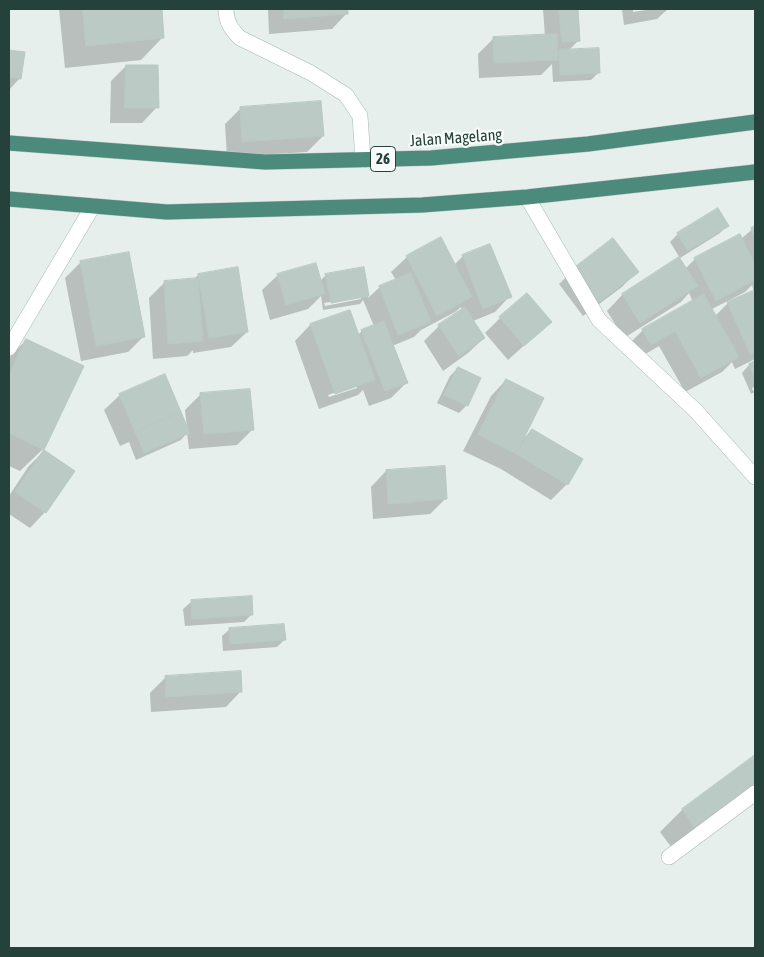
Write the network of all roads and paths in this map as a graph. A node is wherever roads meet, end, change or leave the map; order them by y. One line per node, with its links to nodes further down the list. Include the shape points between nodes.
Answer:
1 (226, 9): 4 (street, via 230,29 240,38 311,73 346,95 360,116)
2 (755, 122): 4 (highway, Jalan Magelang / 26, via 588,144 431,158)
3 (9, 143): 4 (highway, Jalan Magelang / 26, via 265,162)
4 (363, 160)
5 (755, 172): 6 (highway)
6 (527, 197): 8 (highway, via 422,204 167,212); 10 (street, via 599,320 696,411)
7 (9, 199): 8 (highway)
8 (92, 206): 9 (street)
9 (9, 348)
10 (755, 478)
11 (755, 793): 12 (street)
12 (669, 857)

